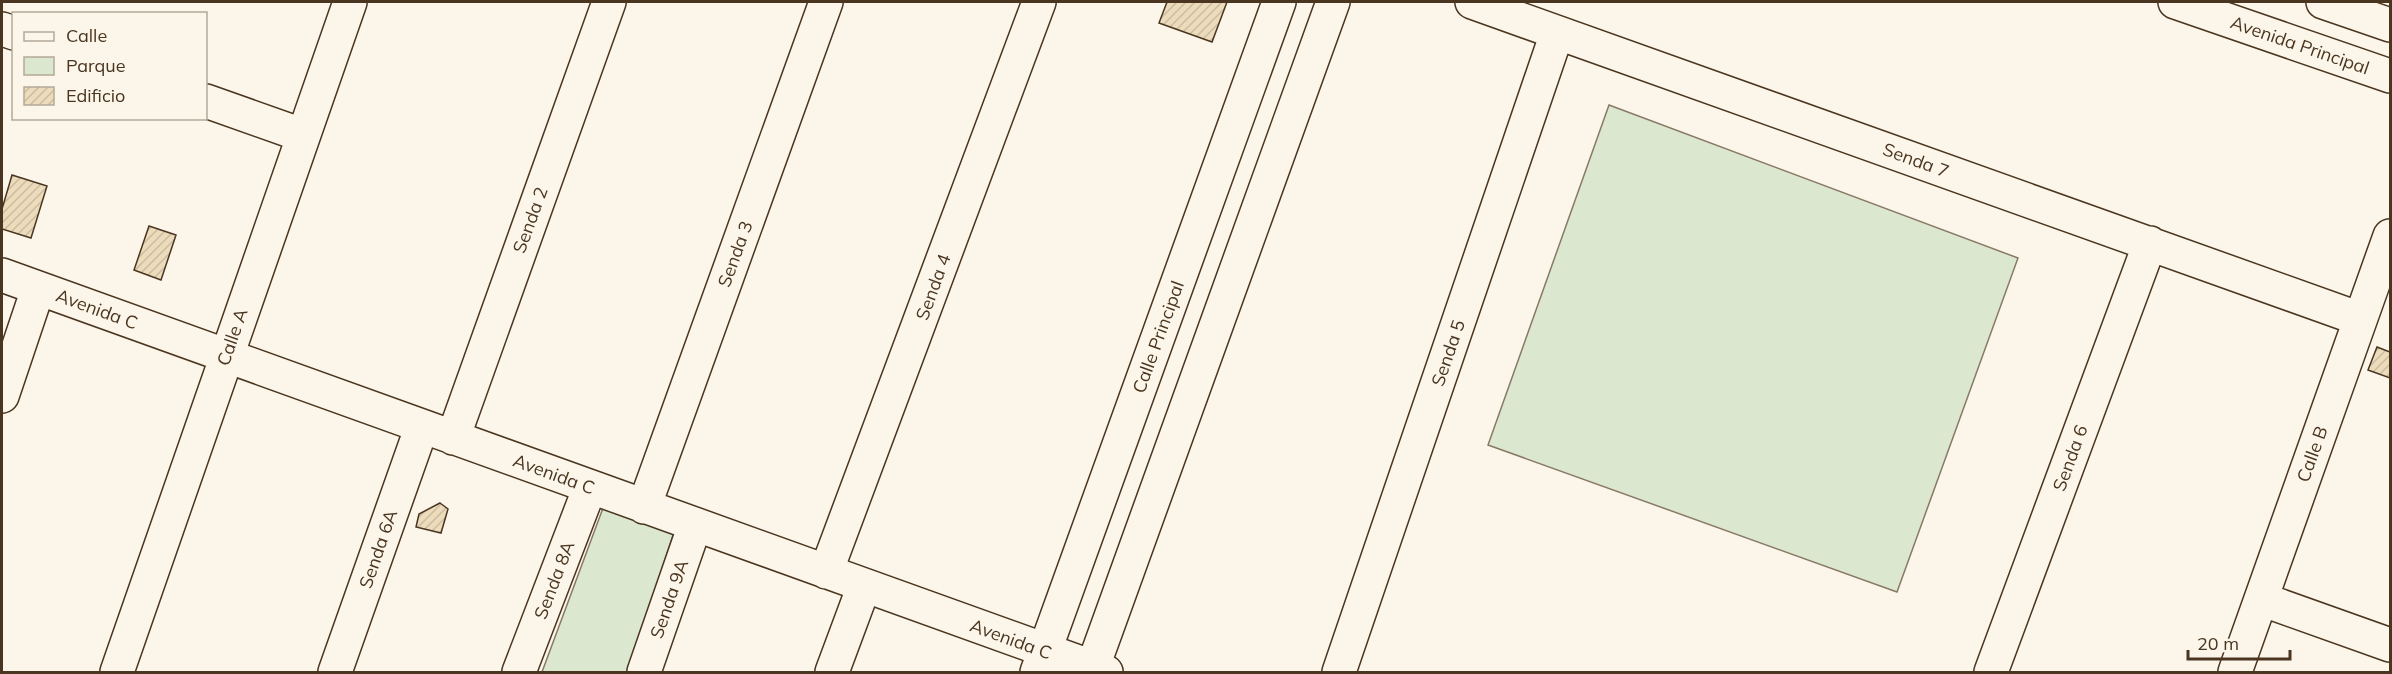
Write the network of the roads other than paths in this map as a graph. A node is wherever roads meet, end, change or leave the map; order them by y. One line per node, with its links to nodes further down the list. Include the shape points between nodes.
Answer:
1 (350, 2): 14 (street, Calle A)
2 (609, 2): 23 (street, Senda 2)
3 (826, 2): 25 (street, Senda 3)
4 (1039, 2): 27 (street, Senda 4)
5 (1279, 2): 31 (street, Calle Principal)
6 (1333, 2): 32 (street)
7 (1472, 2): 11 (street, Senda 7)
8 (2175, 2): 12 (street, Avenida Principal)
9 (2323, 2): 10 (street)
10 (2391, 25)
11 (1557, 33): 16 (street, Senda 7); 38 (street, Senda 5)
12 (2391, 76)
13 (207, 101): 14 (street)
14 (302, 135): 20 (street, Calle A)
15 (2391, 236): 19 (street, Calle B)
16 (2150, 243): 19 (street, Senda 7); 39 (street, Senda 6)
17 (2, 275): 18 (street, Avenida C)
18 (38, 289): 20 (street, Avenida C); 21 (street)
19 (2360, 319): 29 (street, Calle B)
20 (225, 356): 22 (street, Avenida C); 33 (street, Calle A)
21 (2, 396)
22 (422, 426): 23 (street, Avenida C); 34 (street, Senda 6A)
23 (453, 438): 24 (street, Avenida C)
24 (590, 487): 25 (street, Avenida C); 35 (street, Senda 8A)
25 (644, 507): 26 (street, Avenida C)
26 (695, 525): 27 (street, Avenida C); 36 (street, Senda 9A)
27 (826, 572): 28 (street, Avenida C)
28 (864, 586): 31 (street, Avenida C); 37 (street)
29 (2261, 599): 30 (street); 40 (street, Calle B)
30 (2391, 645)
31 (1041, 662): 32 (street, Avenida C)
32 (1097, 671)
33 (117, 672)
34 (335, 672)
35 (519, 672)
36 (644, 672)
37 (832, 672)
38 (1339, 672)
39 (1991, 672)
40 (2235, 672)

